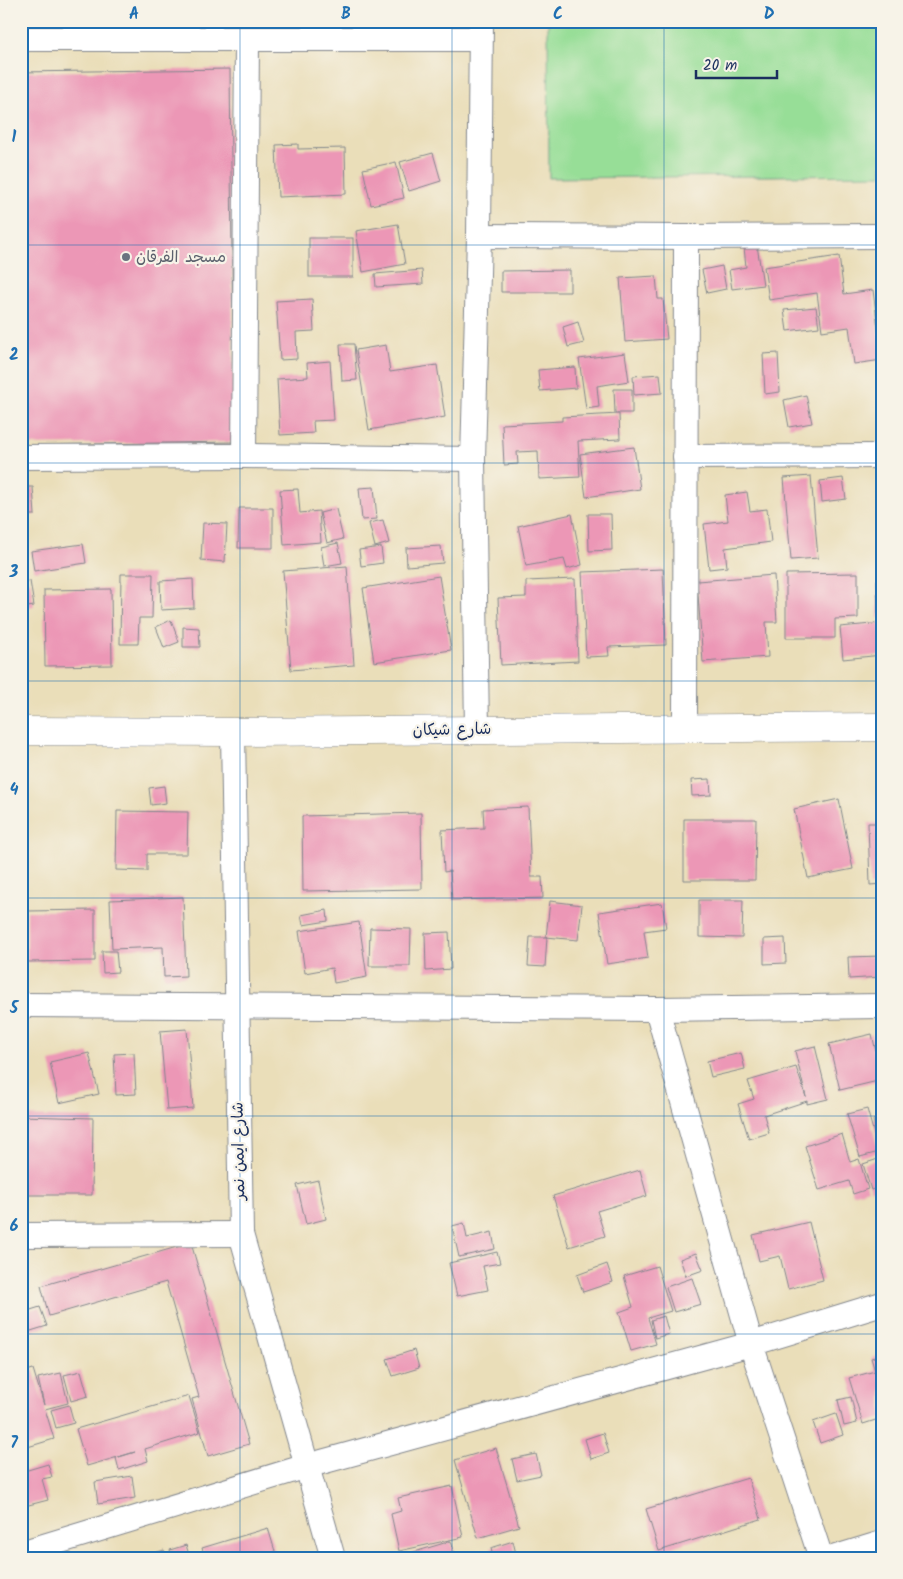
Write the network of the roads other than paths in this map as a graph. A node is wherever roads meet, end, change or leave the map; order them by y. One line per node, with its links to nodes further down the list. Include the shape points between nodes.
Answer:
1 (480, 30): 3 (street); 4 (street)
2 (21, 39): 3 (street)
3 (247, 39): 7 (street)
4 (479, 236): 6 (street); 11 (street)
5 (882, 236): 6 (street)
6 (686, 237): 8 (street)
7 (244, 456): 10 (street); 11 (street)
8 (685, 456): 9 (street); 13 (street)
9 (882, 456)
10 (21, 457)
11 (473, 459): 14 (street)
12 (882, 727): 13 (street, شارع شيكان)
13 (685, 728): 14 (street, شارع شيكان)
14 (477, 730): 16 (street, شارع شيكان)
15 (21, 731): 16 (street, شارع شيكان)
16 (233, 732): 18 (street, شارع ايمن نمر)
17 (21, 1005): 18 (street)
18 (236, 1006): 20 (street); 21 (street, شارع ايمن نمر)
19 (882, 1006): 20 (street)
20 (657, 1009): 24 (street)
21 (241, 1234): 22 (street); 25 (street, شارع ايمن نمر)
22 (21, 1235)
23 (882, 1304): 24 (street)
24 (751, 1344): 25 (street); 29 (street)
25 (307, 1466): 27 (street); 28 (street, شارع ايمن نمر)
26 (882, 1543): 30 (street)
27 (21, 1552)
28 (333, 1558)
29 (820, 1558)
30 (833, 1558)

